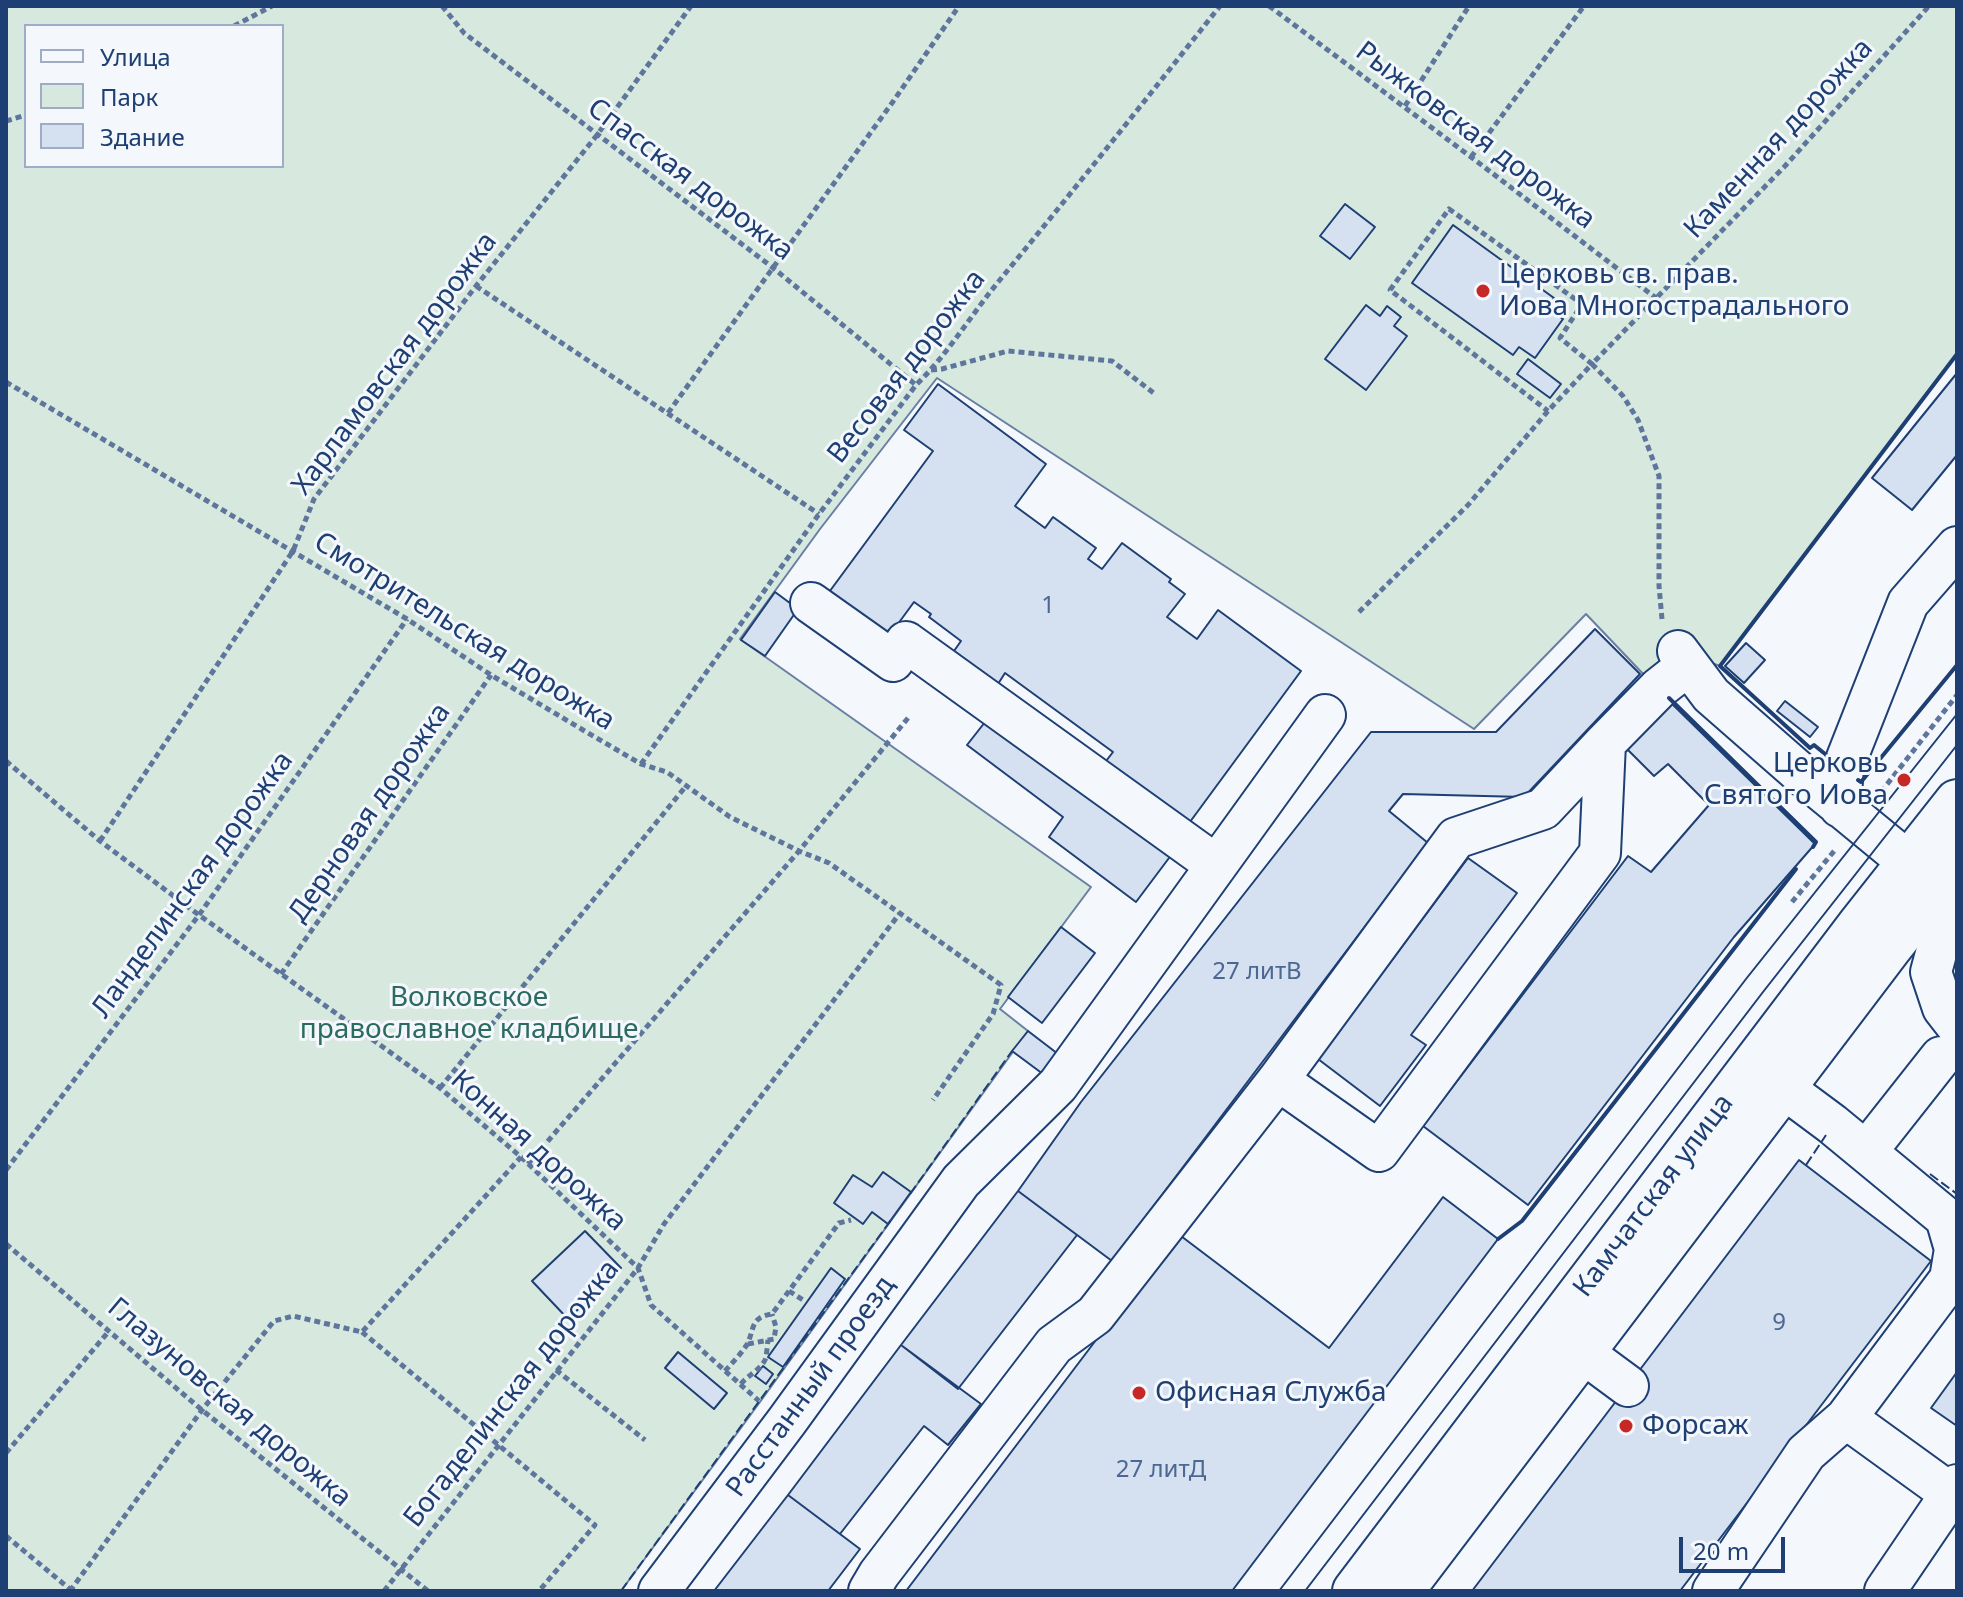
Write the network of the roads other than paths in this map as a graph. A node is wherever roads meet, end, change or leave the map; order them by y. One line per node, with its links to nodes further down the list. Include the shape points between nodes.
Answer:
1 (1957, 547): 6 (street, via 1908,603 1843,768)
2 (811, 603): 7 (street, via 893,661 906,642)
3 (1325, 715): 7 (street, Расстанный проезд)
4 (1605, 743): 6 (street, via 1683,658 1711,695); 11 (street, via 1543,809 1456,838); 11 (street, via 1600,853 1379,1151)
5 (1957, 802): 8 (main road, Камчатская улица)
6 (1840, 807): 8 (street)
7 (1216, 865): 17 (street, Расстанный проезд, via 1058,1085 961,1181)
8 (1940, 876): 9 (street, via 1944,924 1931,972); 10 (main road, Камчатская улица)
9 (1949, 1042): 12 (street)
10 (1768, 1076): 12 (street); 13 (main road, Камчатская улица); 19 (main road, Камчатская улица)
11 (1278, 1080): 18 (street, via 1095,1315 1054,1345)
12 (1866, 1152): 15 (street, via 1946,1218 1955,1249 1950,1279)
13 (1582, 1352): 14 (street); 20 (main road, Камчатская улица)
14 (1628, 1386)
15 (1846, 1418): 16 (street); 21 (street, via 1806,1453)
16 (1954, 1489): 22 (street)
17 (659, 1591)
18 (869, 1591)
19 (1355, 1591)
20 (1401, 1591)
21 (1713, 1591)
22 (1885, 1591)

